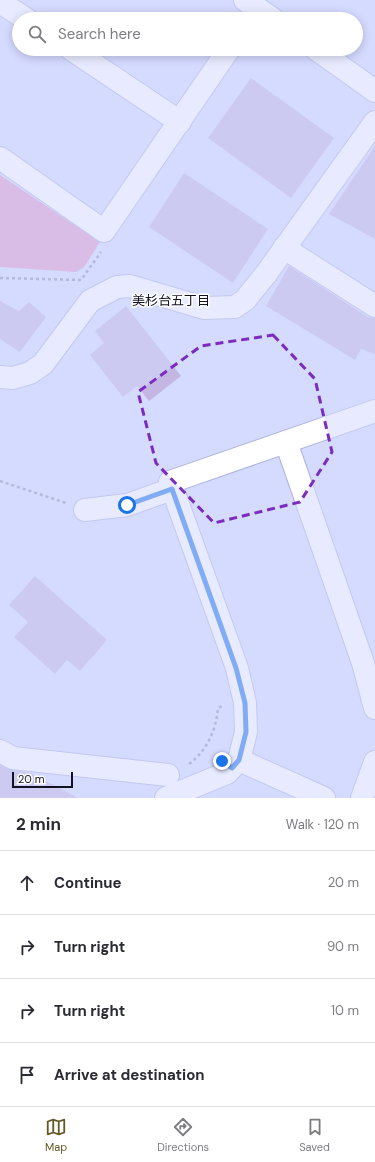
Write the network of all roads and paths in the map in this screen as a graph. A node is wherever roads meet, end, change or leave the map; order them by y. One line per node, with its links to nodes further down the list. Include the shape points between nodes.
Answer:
1 (0, 2): 2 (street)
2 (15, 12)
3 (81, 56): 7 (street)
4 (224, 56): 7 (street)
5 (326, 56): 6 (street)
6 (375, 91)
7 (180, 122): 9 (street, via 104,230)
8 (375, 122): 10 (street)
9 (0, 158)
10 (284, 248): 11 (street); 12 (street, via 245,300 235,307 204,308 130,286 117,287 90,302 43,364 30,373 14,378)
11 (375, 306)
12 (0, 377)
13 (375, 411): 14 (street)
14 (286, 442): 16 (street, via 170,482); 19 (street, via 363,663)
15 (0, 481): 17 (path)
16 (172, 489): 17 (street, via 127,505); 21 (street, via 240,682 245,703 246,732)
17 (85, 510)
18 (229, 708): 23 (path, via 223,705 218,708 212,735 199,756 173,775)
19 (375, 708)
20 (0, 751): 23 (street, via 13,758)
21 (239, 760): 24 (street, via 227,773); 25 (street)
22 (375, 762): 26 (street)
23 (168, 775)
24 (166, 798)
25 (324, 798)
26 (362, 798)

